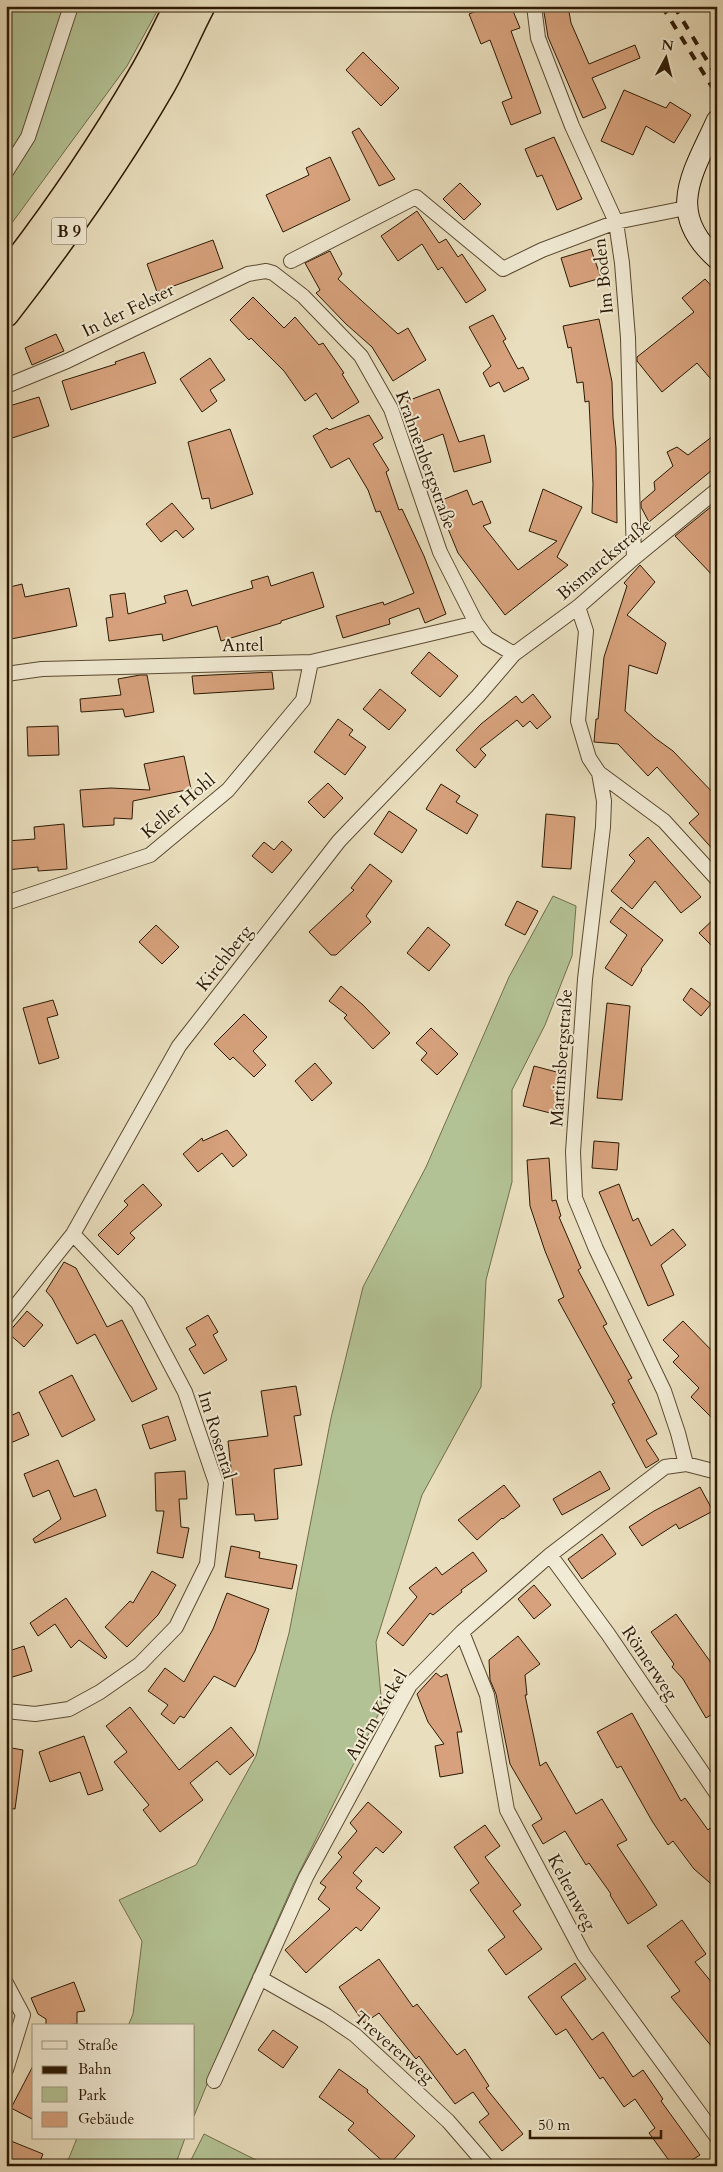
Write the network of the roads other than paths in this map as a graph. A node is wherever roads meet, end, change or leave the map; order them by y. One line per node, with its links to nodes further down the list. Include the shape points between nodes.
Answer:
1 (71, 6): 8 (street, via 28,137)
2 (177, 6): 5 (highway, B 9)
3 (202, 6): 5 (highway, B 9)
4 (534, 6): 10 (street, Im Boden, via 541,47 572,126)
5 (152, 81): 7 (highway, B 9)
6 (717, 120): 9 (street, via 689,181)
7 (117, 138): 14 (highway, B 9, via 76,181); 15 (highway, B 9, via 65,237)
8 (6, 172)
9 (686, 208): 10 (street); 11 (street, via 697,238)
10 (616, 222): 12 (street, via 542,250 503,269 416,197); 18 (street, Im Boden, via 628,338)
11 (717, 259)
12 (291, 261)
13 (266, 271): 16 (street, In der Felster, via 248,274 67,361); 20 (street, Krahnenbergstraße, via 273,272 303,296 361,356 391,409 440,552)
14 (6, 276)
15 (6, 314)
16 (6, 386)
17 (717, 490): 18 (street, Bismarckstraße)
18 (634, 558): 19 (street, Bismarckstraße)
19 (578, 607): 21 (street, Bismarckstraße); 24 (street, Martinsbergstraße, via 586,631 578,721 589,758)
20 (476, 623): 21 (street, Krahnenbergstraße, via 487,638); 22 (street, Antel)
21 (514, 654): 27 (street, Kirchberg, via 339,841 179,1046)
22 (311, 662): 23 (street, Antel, via 42,669); 26 (street, Keller Hohl, via 303,700 228,790 150,855)
23 (6, 674)
24 (599, 772): 25 (street, via 664,821); 29 (street, Martinsbergstraße, via 604,801 603,827 585,979 573,1152 575,1198 664,1392)
25 (717, 879)
26 (6, 903)
27 (73, 1234): 28 (street, Kirchberg); 33 (street, Im Rosental, via 138,1303 185,1392 216,1483 207,1564 176,1627 140,1664 69,1709 35,1714)
28 (6, 1318)
29 (686, 1464): 30 (street); 31 (street, Auf'm Kickel, via 665,1467)
30 (717, 1472)
31 (550, 1555): 32 (street, Auf'm Kickel); 34 (street, Römerweg)
32 (462, 1632): 35 (street, Auf'm Kickel, via 410,1685 306,1877); 39 (street, Keltenweg, via 487,1695 507,1810 584,1955)
33 (6, 1711)
34 (717, 1794)
35 (260, 1978): 38 (street, Auf'm Kickel); 40 (street, Trevererweg, via 355,2035 448,2121)
36 (6, 1983): 37 (street, via 23,2015)
37 (6, 2070)
38 (214, 2081)
39 (717, 2137)
40 (487, 2166)

